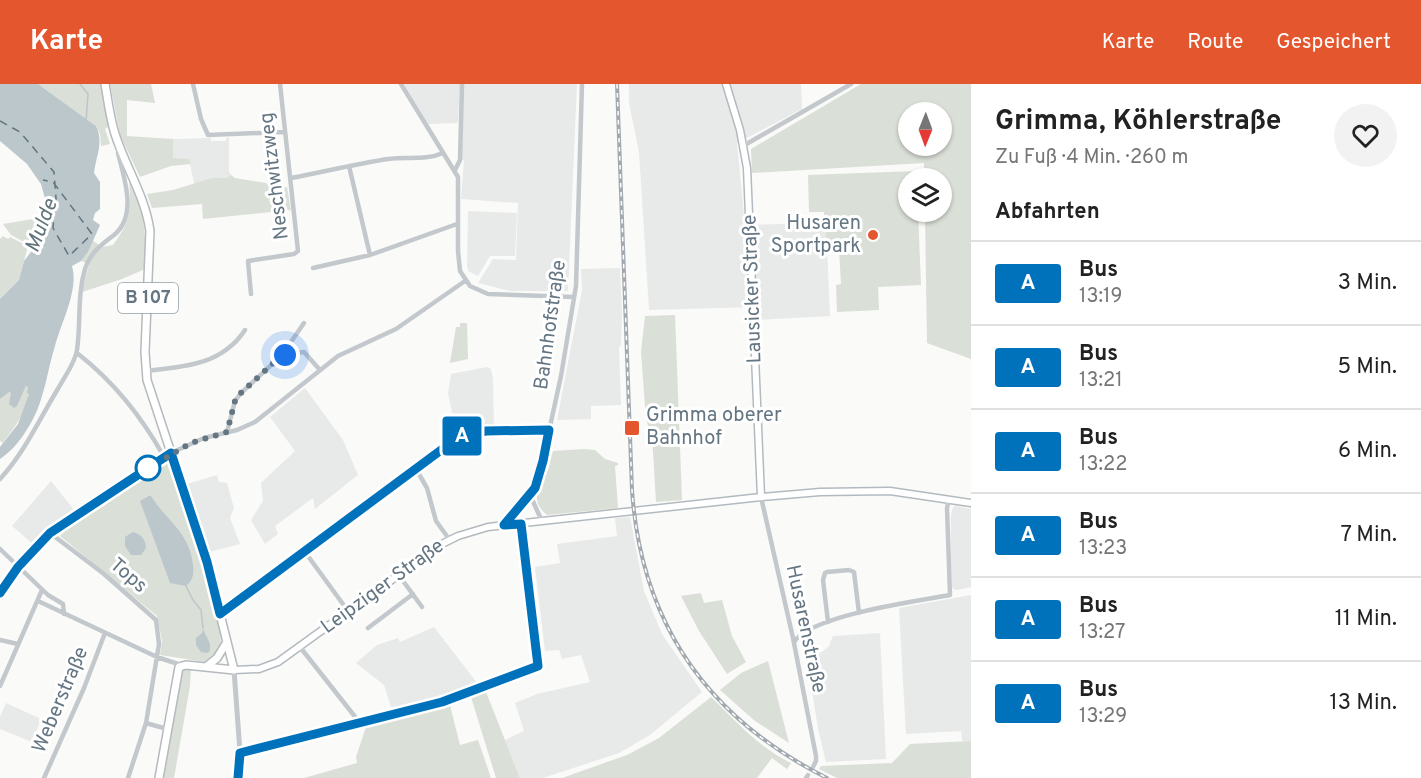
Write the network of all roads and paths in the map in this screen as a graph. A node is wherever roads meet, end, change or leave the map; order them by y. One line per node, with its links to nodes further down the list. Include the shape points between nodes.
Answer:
1 (105, 84): 10 (main road, B 107)
2 (194, 84): 9 (street, via 208,135)
3 (280, 84): 9 (street, Neschwitzweg)
4 (401, 84): 12 (street)
5 (462, 84): 14 (street, via 460,160)
6 (582, 84): 21 (street, Bahnhofstraße)
7 (726, 84): 11 (main road, Lausicker Straße)
8 (851, 84): 11 (street)
9 (284, 132): 15 (street, Neschwitzweg)
10 (120, 145): 24 (street, via 118,153 127,196 125,219 86,266 80,289); 27 (main road, B 107, via 141,191 150,231)
11 (743, 146): 34 (main road, Lausicker Straße, via 750,216)
12 (443, 153): 13 (street); 14 (street)
13 (349, 166): 15 (street); 17 (street)
14 (455, 170): 16 (street, via 459,182)
15 (291, 178): 20 (street, Neschwitzweg, via 298,251 248,261)
16 (458, 224): 17 (street); 19 (street, via 458,263)
17 (370, 255): 18 (street)
18 (313, 268)
19 (465, 281): 21 (street, via 488,294); 26 (street, via 396,329 338,356)
20 (251, 294)
21 (574, 297): 28 (street, Bahnhofstraße)
22 (304, 323): 25 (street)
23 (245, 330): 27 (street, via 229,350 211,360)
24 (77, 353): 30 (street, via 101,372); 32 (street, via 25,447)
25 (282, 355): 26 (street, via 304,352); 29 (street, via 235,401)
26 (320, 370): 29 (street, via 255,422)
27 (146, 371): 30 (main road, B 107)
28 (549, 430): 31 (street, via 465,434); 33 (street, Bahnhofstraße, via 539,477)
29 (227, 432): 30 (street)
30 (168, 455): 40 (street); 54 (main road, B 107, via 207,562)
31 (416, 469): 41 (street, via 427,488 436,521); 43 (street)
32 (0, 479)
33 (530, 495): 37 (street); 39 (street, Bahnhofstraße)
34 (762, 497): 35 (main road, Leipziger Straße, via 890,491); 37 (main road, Leipziger Straße); 60 (street, Husarenstraße)
35 (949, 499): 36 (main road, Leipziger Straße); 52 (street, via 950,595)
36 (971, 503)
37 (542, 521): 38 (main road, Leipziger Straße)
38 (521, 524): 39 (main road, Leipziger Straße); 69 (street, via 538,666 467,694)
39 (504, 525): 41 (main road, Leipziger Straße)
40 (50, 533): 44 (street); 63 (street, Tops, via 156,620)
41 (449, 539): 45 (main road, Leipziger Straße)
42 (0, 549): 44 (street)
43 (305, 552): 51 (street); 54 (street)
44 (18, 567): 46 (street); 47 (street)
45 (398, 574): 48 (street); 51 (main road, Leipziger Straße)
46 (42, 590): 49 (street); 53 (street, via 63,604)
47 (0, 593)
48 (412, 594): 50 (street); 56 (street)
49 (38, 601): 53 (street, Leipziger Straße); 61 (street)
50 (422, 607)
51 (348, 611): 62 (main road, Leipziger Straße)
52 (859, 613): 55 (street); 55 (street, via 854,572 825,573)
53 (64, 614): 57 (street, Leipziger Straße)
54 (220, 614): 59 (main road, B 107)
55 (828, 622): 60 (street, via 798,635)
56 (368, 628)
57 (105, 633): 63 (street, Leipziger Straße); 73 (street, Weberstraße)
58 (0, 640): 61 (street)
59 (227, 642): 65 (main road, via 218,658); 66 (main road, B 107)
60 (794, 642): 72 (street, Husarenstraße, via 816,756)
61 (17, 646): 67 (street)
62 (300, 647): 66 (main road, Leipziger Straße, via 270,667); 69 (street)
63 (157, 657): 64 (street, Leipziger Straße); 68 (street, Tops)
64 (181, 665): 65 (main road, Leipziger Straße); 70 (main road)
65 (205, 667): 66 (main road, Leipziger Straße)
66 (234, 670): 71 (street)
67 (0, 686)
68 (146, 723): 70 (street); 74 (street, Tops)
69 (360, 723): 71 (street)
70 (167, 729): 75 (main road)
71 (240, 753): 76 (street)
72 (813, 767)
73 (44, 778)
74 (128, 778)
75 (159, 778)
76 (238, 778)

